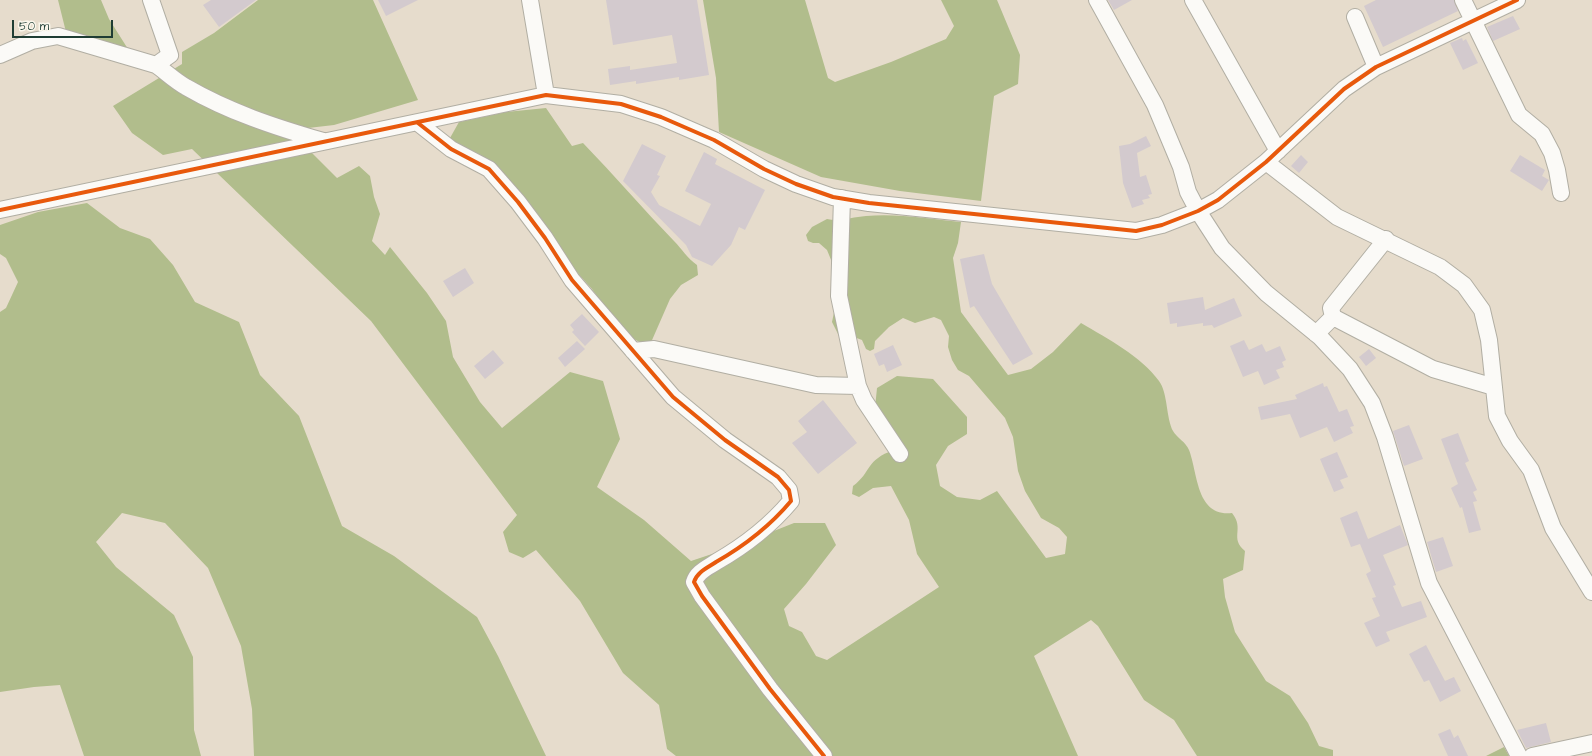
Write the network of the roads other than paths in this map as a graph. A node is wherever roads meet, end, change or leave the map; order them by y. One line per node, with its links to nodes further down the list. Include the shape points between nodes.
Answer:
1 (151, 0): 10 (street, via 170,55)
2 (530, 0): 12 (street)
3 (1097, 0): 19 (street, via 1155,105 1188,192)
4 (1193, 0): 15 (street)
5 (1463, 0): 8 (street)
6 (1517, 0): 8 (street)
7 (1355, 17): 11 (street)
8 (1472, 20): 11 (street); 16 (street, via 1519,115 1542,134 1552,153)
9 (0, 55): 10 (street, via 32,41 58,36)
10 (156, 65): 14 (street, via 185,87 226,108 276,128)
11 (1376, 67): 15 (street, via 1344,89)
12 (546, 95): 13 (street); 17 (street, via 621,104 661,117 714,140 796,184)
13 (418, 123): 14 (street); 23 (street, via 451,149 489,169 523,208 572,280)
14 (326, 142): 18 (street)
15 (1272, 156): 19 (street, via 1218,200); 20 (street, via 1337,217)
16 (1561, 193)
17 (842, 198): 19 (street, via 869,203 1136,230 1162,225); 24 (street, via 839,296)
18 (0, 210)
19 (1198, 211): 22 (street, via 1222,248 1260,288)
20 (1386, 239): 21 (street, via 1330,308); 25 (street, via 1440,267 1464,285 1482,310 1489,340)
21 (1333, 316): 22 (street); 25 (street, via 1433,369)
22 (1316, 334): 30 (street, via 1350,370 1372,403 1385,437 1429,583)
23 (633, 351): 24 (street, via 654,349 816,386); 29 (street, via 673,397 725,440 778,477 789,490 790,501 774,521 696,576 694,582 770,689)
24 (858, 386): 26 (street, via 864,400)
25 (1494, 387): 27 (street, via 1497,416 1510,441 1531,470 1553,528)
26 (900, 454)
27 (1592, 592)
28 (1592, 743): 31 (street)
29 (824, 756)
30 (1519, 756)
31 (1532, 756)

